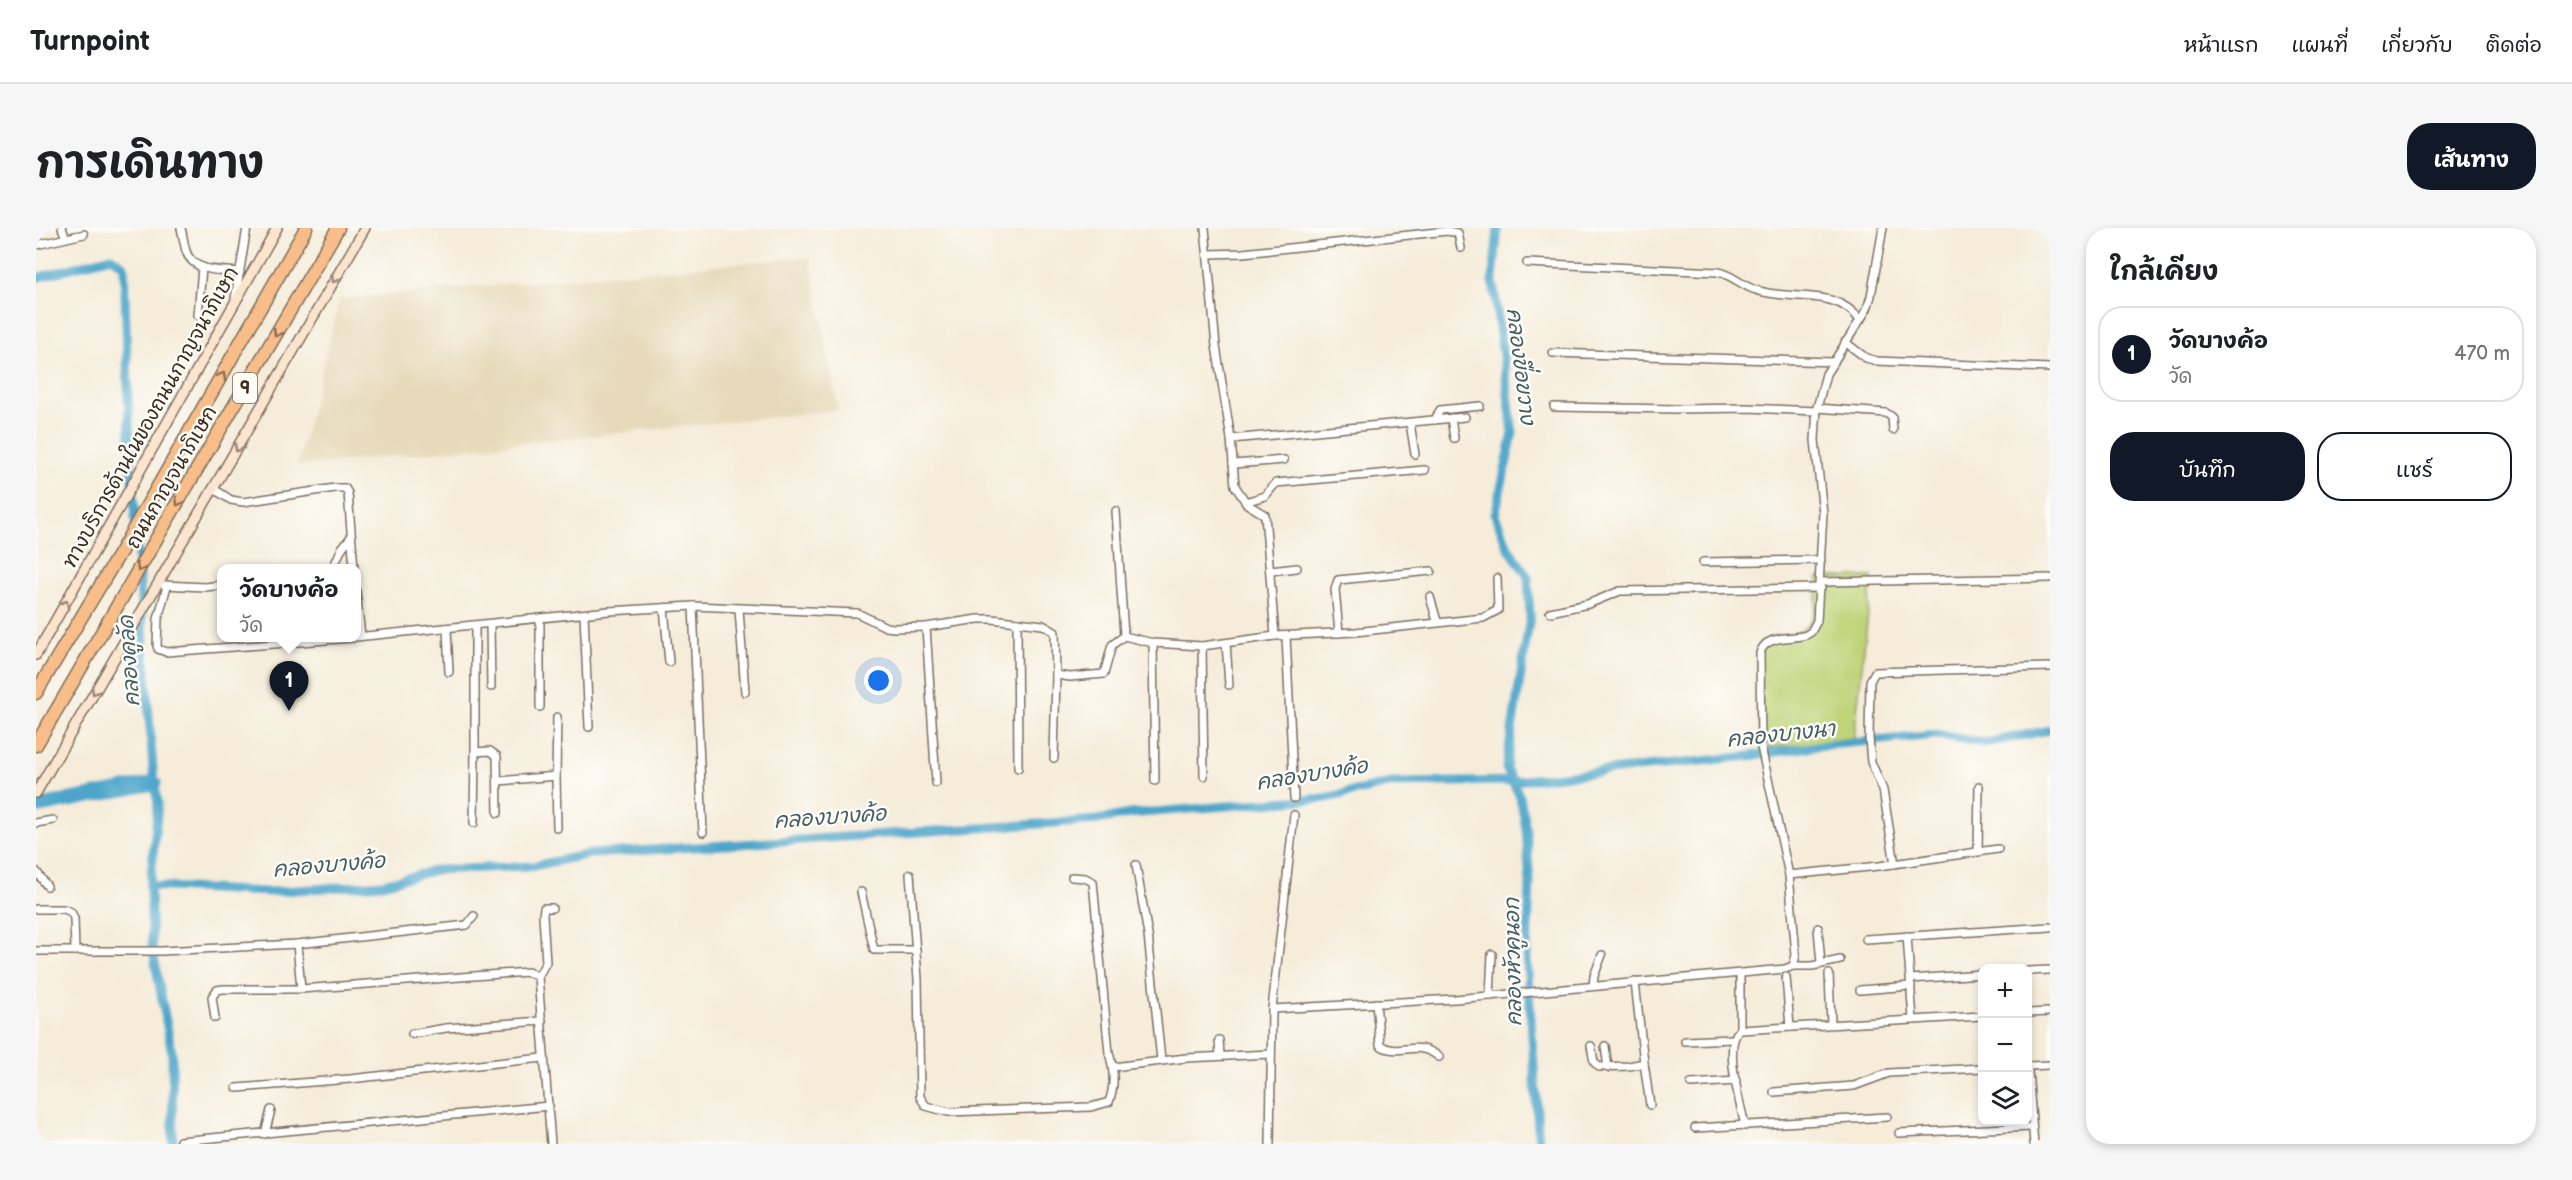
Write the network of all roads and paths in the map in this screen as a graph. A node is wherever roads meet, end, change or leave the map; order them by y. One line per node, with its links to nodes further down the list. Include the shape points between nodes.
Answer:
1 (62, 228): 12 (street)
2 (181, 228): 18 (street, via 186,252 192,262)
3 (247, 228): 19 (street)
4 (277, 228): 20 (main road, ทางบริการด้านในของถนนกาญจนาภิเษก)
5 (306, 228): 84 (highway, ถนนกาญจนาภิเษก / 9, one-way to 5, via 122,551)
6 (338, 228): 92 (highway, ถนนกาญจนาภิเษก / 9, one-way to 92)
7 (365, 228): 15 (main road)
8 (372, 228): 15 (street)
9 (1205, 228): 16 (street)
10 (1883, 228): 22 (street, via 1871,296)
11 (84, 234): 12 (street)
12 (66, 238): 13 (street)
13 (36, 246)
14 (1461, 248): 16 (street, via 1458,233 1447,231)
15 (353, 249): 41 (main road, one-way to 41)
16 (1209, 254): 36 (street, via 1216,346)
17 (1527, 263): 22 (street, via 1718,272 1758,291 1798,294 1842,304)
18 (202, 267): 19 (street); 21 (street)
19 (240, 272): 20 (street)
20 (234, 304): 79 (main road, ทางบริการด้านในของถนนกาญจนาภิเษก, one-way to 20)
21 (198, 315)
22 (1860, 320): 23 (street)
23 (1845, 342): 25 (street); 26 (street, via 1866,358 1877,361)
24 (1553, 353): 25 (street)
25 (1834, 362): 29 (street, via 1821,384)
26 (2050, 368)
27 (1480, 406): 32 (street, via 1440,410)
28 (1554, 407): 29 (street)
29 (1816, 410): 34 (street, via 1886,413 1892,417); 45 (street, via 1815,440 1823,513)
30 (1465, 417): 31 (street)
31 (1451, 418): 32 (street); 35 (street)
32 (1435, 420): 33 (street)
33 (1410, 423): 36 (street); 37 (street)
34 (1893, 430)
35 (1454, 438)
36 (1231, 439): 39 (street)
37 (1415, 454)
38 (1284, 460): 39 (street)
39 (1233, 464): 42 (street, via 1235,486)
40 (1425, 470): 42 (street, via 1276,483 1265,496)
41 (213, 489): 44 (street, via 243,502 345,488); 54 (main road)
42 (1245, 502): 50 (street, via 1265,515)
43 (1116, 511): 71 (street)
44 (351, 537): 47 (street); 48 (street)
45 (1821, 560): 46 (street); 56 (street)
46 (1703, 562)
47 (335, 564)
48 (354, 564)
49 (1297, 568): 50 (street)
50 (1270, 571): 72 (street)
51 (1431, 571): 70 (street, via 1338,580 1335,589)
52 (1497, 578): 64 (street, via 1496,612 1475,619)
53 (2050, 579): 56 (street)
54 (163, 585): 55 (street); 75 (street, via 158,619 158,646 162,651); 102 (main road, one-way to 102, via 153,592)
55 (217, 585)
56 (1821, 585): 61 (street, via 1620,591 1588,604); 117 (street, via 1817,621 1811,632 1798,638 1772,640 1761,649 1759,664 1761,747)
57 (1430, 597): 64 (street)
58 (693, 606): 59 (street); 60 (street); 110 (street)
59 (664, 608): 62 (street); 80 (street)
60 (739, 609): 68 (street, via 846,612 869,617 885,627); 87 (street)
61 (1550, 612)
62 (584, 614): 63 (street); 91 (street)
63 (540, 618): 66 (street); 89 (street)
64 (1437, 621): 70 (street)
65 (1017, 622): 68 (street, via 978,619); 83 (street, via 1043,625 1055,632); 95 (street)
66 (490, 624): 67 (street); 86 (street)
67 (475, 625): 69 (street); 93 (street)
68 (926, 627): 100 (street)
69 (447, 628): 73 (street); 82 (street)
70 (1339, 633): 74 (street)
71 (1124, 636): 76 (street); 83 (street, via 1112,645 1104,674)
72 (1275, 636): 74 (street); 77 (street)
73 (361, 637)
74 (1286, 637): 103 (street)
75 (287, 642)
76 (1153, 643): 78 (street); 99 (street)
77 (1226, 643): 78 (street); 85 (street)
78 (1202, 646): 97 (street)
79 (36, 655)
80 (669, 662)
81 (2050, 667): 113 (street, via 1875,672 1870,681 1871,762 1884,790)
82 (449, 672)
83 (1056, 675): 94 (street)
84 (40, 680): 88 (highway, ถนนกาญจนาภิเษก / 9)
85 (1229, 685)
86 (491, 687)
87 (744, 692)
88 (36, 693)
89 (540, 707)
90 (557, 717): 96 (street)
91 (589, 727)
92 (36, 745)
93 (475, 752): 98 (street, via 496,754); 108 (street)
94 (1054, 758)
95 (1018, 768)
96 (556, 776): 98 (street); 109 (street)
97 (1204, 776)
98 (499, 781): 104 (street)
99 (1155, 781)
100 (936, 783)
101 (1979, 786): 112 (street)
102 (36, 793)
103 (1294, 798)
104 (498, 813)
105 (1294, 815): 151 (street)
106 (53, 820): 107 (street)
107 (36, 823)
108 (474, 823)
109 (557, 828)
110 (703, 832)
111 (1998, 849): 112 (street)
112 (1978, 852): 113 (street)
113 (1895, 864): 117 (street)
114 (1136, 865): 171 (street, via 1148,935)
115 (36, 871): 119 (street)
116 (909, 874): 129 (street)
117 (1789, 874): 136 (street, via 1796,955)
118 (1072, 877): 175 (street, via 1093,882)
119 (47, 886)
120 (861, 892): 129 (street, via 874,951)
121 (552, 908): 142 (street, via 544,908 546,962)
122 (36, 909): 131 (street, via 71,912)
123 (474, 916): 128 (street, via 466,925)
124 (2050, 927): 126 (street)
125 (1818, 928): 135 (street)
126 (1907, 936): 127 (street); 145 (street)
127 (1866, 939)
128 (297, 944): 131 (street); 147 (street)
129 (916, 950): 175 (street, via 920,1097 926,1106 940,1112 955,1112 1106,1104 1112,1092)
130 (36, 951): 131 (street)
131 (75, 951)
132 (1491, 954): 149 (street)
133 (1602, 955): 146 (street)
134 (1840, 960): 135 (street)
135 (1821, 964): 136 (street)
136 (1793, 966): 139 (street)
137 (2050, 970): 138 (street)
138 (2032, 971)
139 (1740, 973): 144 (street); 160 (street)
140 (1829, 974): 158 (street)
141 (1978, 975): 145 (street)
142 (538, 976): 147 (street, via 528,972); 157 (street)
143 (1786, 977): 159 (street)
144 (1635, 982): 146 (street); 172 (street)
145 (1911, 983): 148 (street); 156 (street)
146 (1593, 986): 149 (street)
147 (301, 989): 155 (street, via 217,990 212,997)
148 (1860, 990)
149 (1490, 996): 150 (street)
150 (1376, 1003): 151 (street); 169 (street, via 1380,1045 1388,1049 1427,1048)
151 (1272, 1009): 167 (street)
152 (2050, 1012): 153 (street)
153 (2032, 1013)
154 (1978, 1016): 156 (street)
155 (215, 1018)
156 (1913, 1020): 158 (street)
157 (542, 1021): 161 (street); 170 (street)
158 (1831, 1024): 159 (street)
159 (1790, 1027): 160 (street)
160 (1740, 1030): 162 (street)
161 (412, 1034)
162 (1733, 1039): 164 (street); 179 (street)
163 (1219, 1040): 168 (street)
164 (1685, 1041)
165 (1591, 1046): 176 (street, via 1596,1066)
166 (1605, 1046): 176 (street)
167 (1271, 1054): 168 (street); 194 (street)
168 (1220, 1056): 171 (street)
169 (1439, 1057)
170 (543, 1058): 181 (street); 184 (street)
171 (1161, 1060): 175 (street)
172 (1644, 1063): 176 (street); 183 (street)
173 (2050, 1065): 174 (street)
174 (2032, 1066)
175 (1113, 1067)
176 (1608, 1068)
177 (1978, 1068): 182 (street, via 1889,1073 1854,1086)
178 (2028, 1072): 188 (street)
179 (1736, 1081): 180 (street); 187 (street)
180 (1691, 1084)
181 (237, 1088)
182 (1774, 1092)
183 (1650, 1105)
184 (549, 1106): 191 (street); 193 (street)
185 (272, 1110): 191 (street)
186 (1887, 1117): 187 (street)
187 (1745, 1126): 189 (street)
188 (2031, 1127): 190 (street); 195 (street)
189 (1695, 1128)
190 (1899, 1133)
191 (265, 1134): 192 (street)
192 (180, 1141)
193 (552, 1144)
194 (1270, 1144)
195 (2034, 1144)

